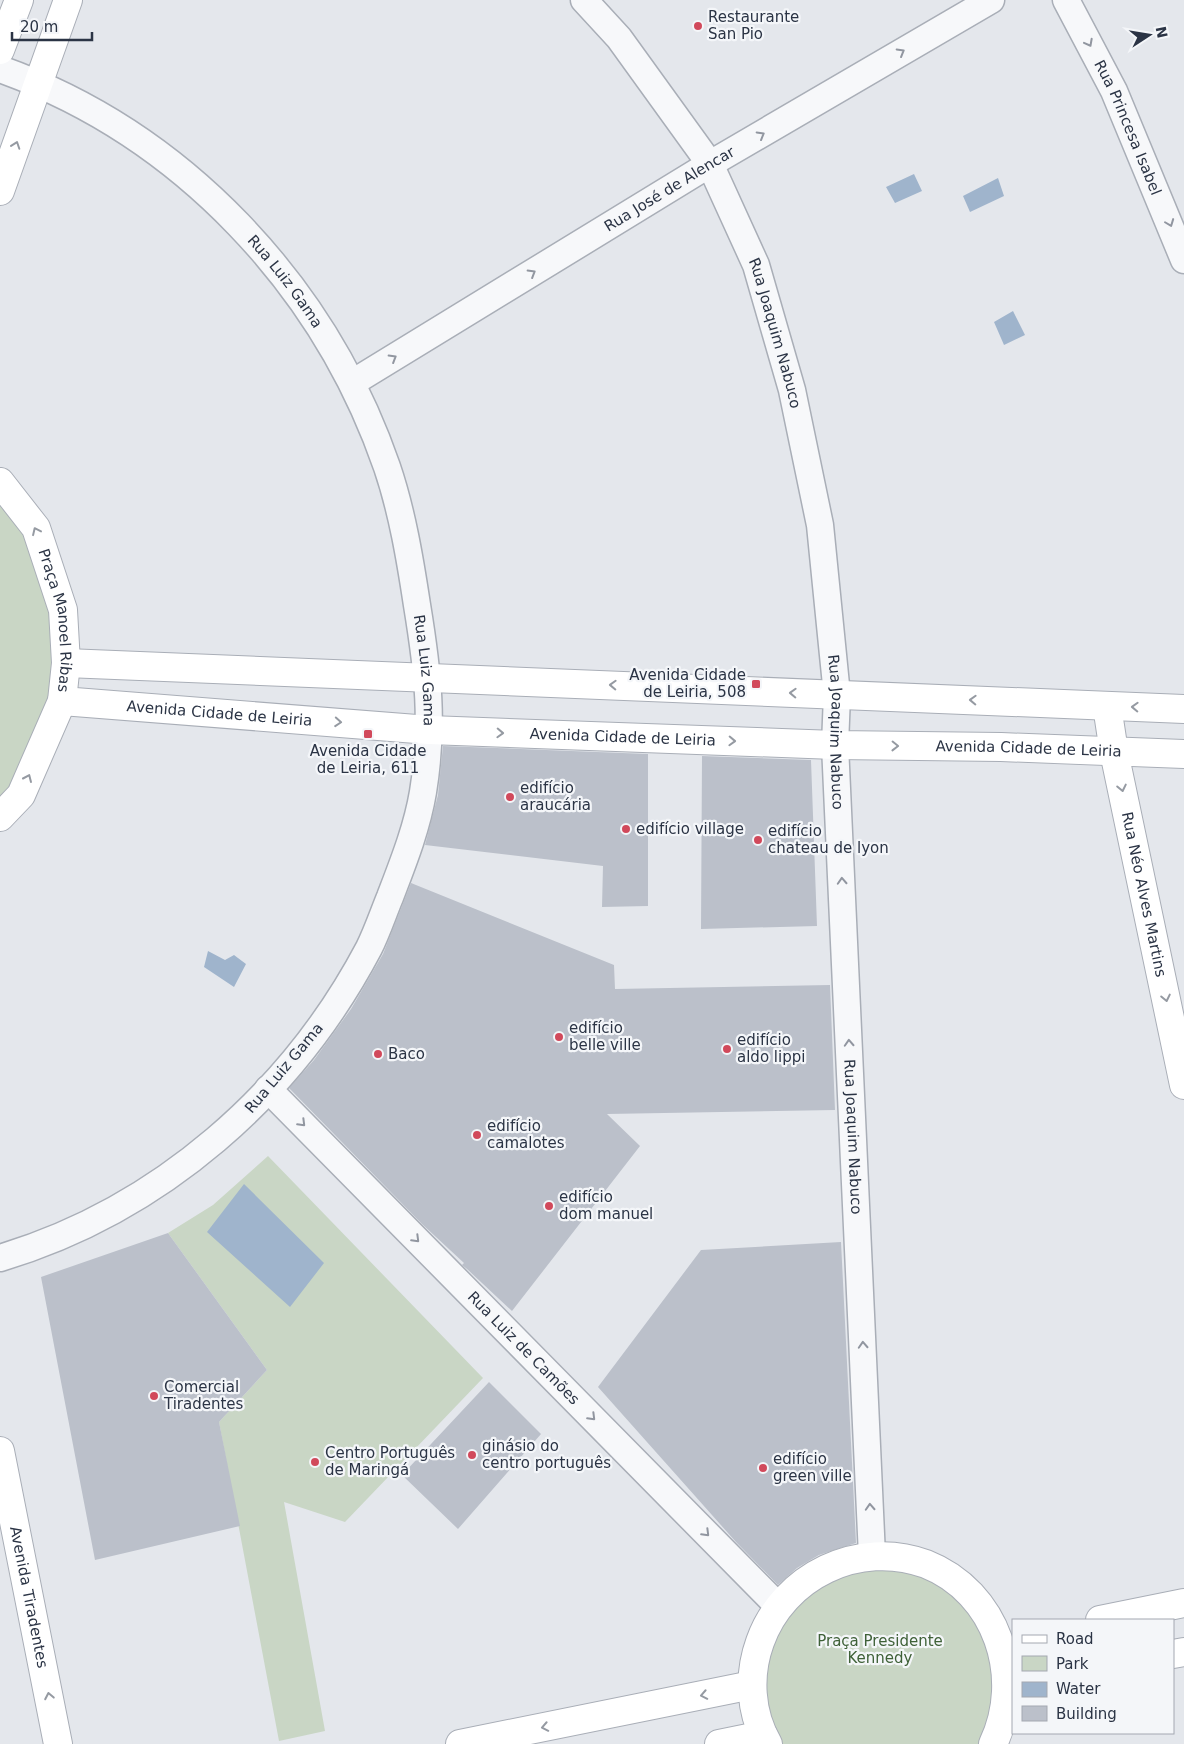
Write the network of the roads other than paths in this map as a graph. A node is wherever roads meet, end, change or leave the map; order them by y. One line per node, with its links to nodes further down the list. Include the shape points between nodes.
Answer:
1 (19, 0): 6 (main road)
2 (68, 0): 8 (main road)
3 (584, 0): 9 (street, Rua Joaquim Nabuco, via 619,38)
4 (991, 0): 9 (street, Rua José de Alencar, one-way to 4)
5 (1066, 0): 11 (street, Rua Princesa Isabel, one-way to 11, via 1114,91)
6 (0, 50)
7 (0, 69): 8 (street, Rua Luiz Gama)
8 (38, 82): 10 (main road, one-way to 8); 12 (street, Rua Luiz Gama, via 140,140 198,185 238,222 281,271 311,312)
9 (710, 164): 12 (street, Rua José de Alencar, one-way to 9); 16 (street, Rua Joaquim Nabuco, via 756,265 792,390 820,525)
10 (0, 191)
11 (1184, 260)
12 (352, 383): 15 (street, Rua Luiz Gama, via 388,468 409,552)
13 (0, 482): 14 (main road, Praça Manoel Ribas, one-way to 13, via 64,610 36,528)
14 (66, 663): 15 (main road); 17 (main road, Praça Manoel Ribas)
15 (428, 678): 16 (main road, one-way to 15); 20 (street, Rua Luiz Gama)
16 (836, 695): 18 (main road, one-way to 16); 21 (street, Rua Joaquim Nabuco)
17 (62, 701): 20 (main road, Avenida Cidade de Leiria, one-way to 20); 24 (main road, Praça Manoel Ribas, one-way to 17, via 21,794)
18 (1107, 706): 19 (main road, one-way to 18); 22 (main road, Rua Néo Alves Martins)
19 (1184, 709)
20 (429, 730): 21 (main road, Avenida Cidade de Leiria, one-way to 21); 26 (street, Rua Luiz Gama, via 422,794 406,856 370,944 338,1001 311,1040)
21 (836, 745): 22 (main road, Avenida Cidade de Leiria, one-way to 22); 29 (street, Rua Joaquim Nabuco, one-way to 21)
22 (1114, 752): 23 (main road, Avenida Cidade de Leiria); 25 (main road, Rua Néo Alves Martins, one-way to 25)
23 (1184, 754)
24 (0, 817)
25 (1184, 1084)
26 (268, 1089): 27 (street, Rua Luiz Gama, via 237,1122 197,1156 128,1203 34,1248); 31 (street, Rua Luiz de Camões, one-way to 31)
27 (0, 1258)
28 (0, 1451): 37 (main road, Avenida Tiradentes, one-way to 28)
29 (872, 1556): 31 (main road, via 845,1561 820,1571 797,1586); 33 (main road, via 926,1564 950,1577 971,1595)
30 (1184, 1603): 32 (main road)
31 (778, 1606): 34 (main road, via 764,1629 755,1654)
32 (1105, 1619)
33 (1006, 1640): 35 (main road)
34 (752, 1685): 36 (main road, via 755,1711); 38 (main road, one-way to 38)
35 (1010, 1687): 40 (main road)
36 (765, 1740): 39 (main road)
37 (58, 1744)
38 (460, 1744)
39 (719, 1744)
40 (992, 1744)

